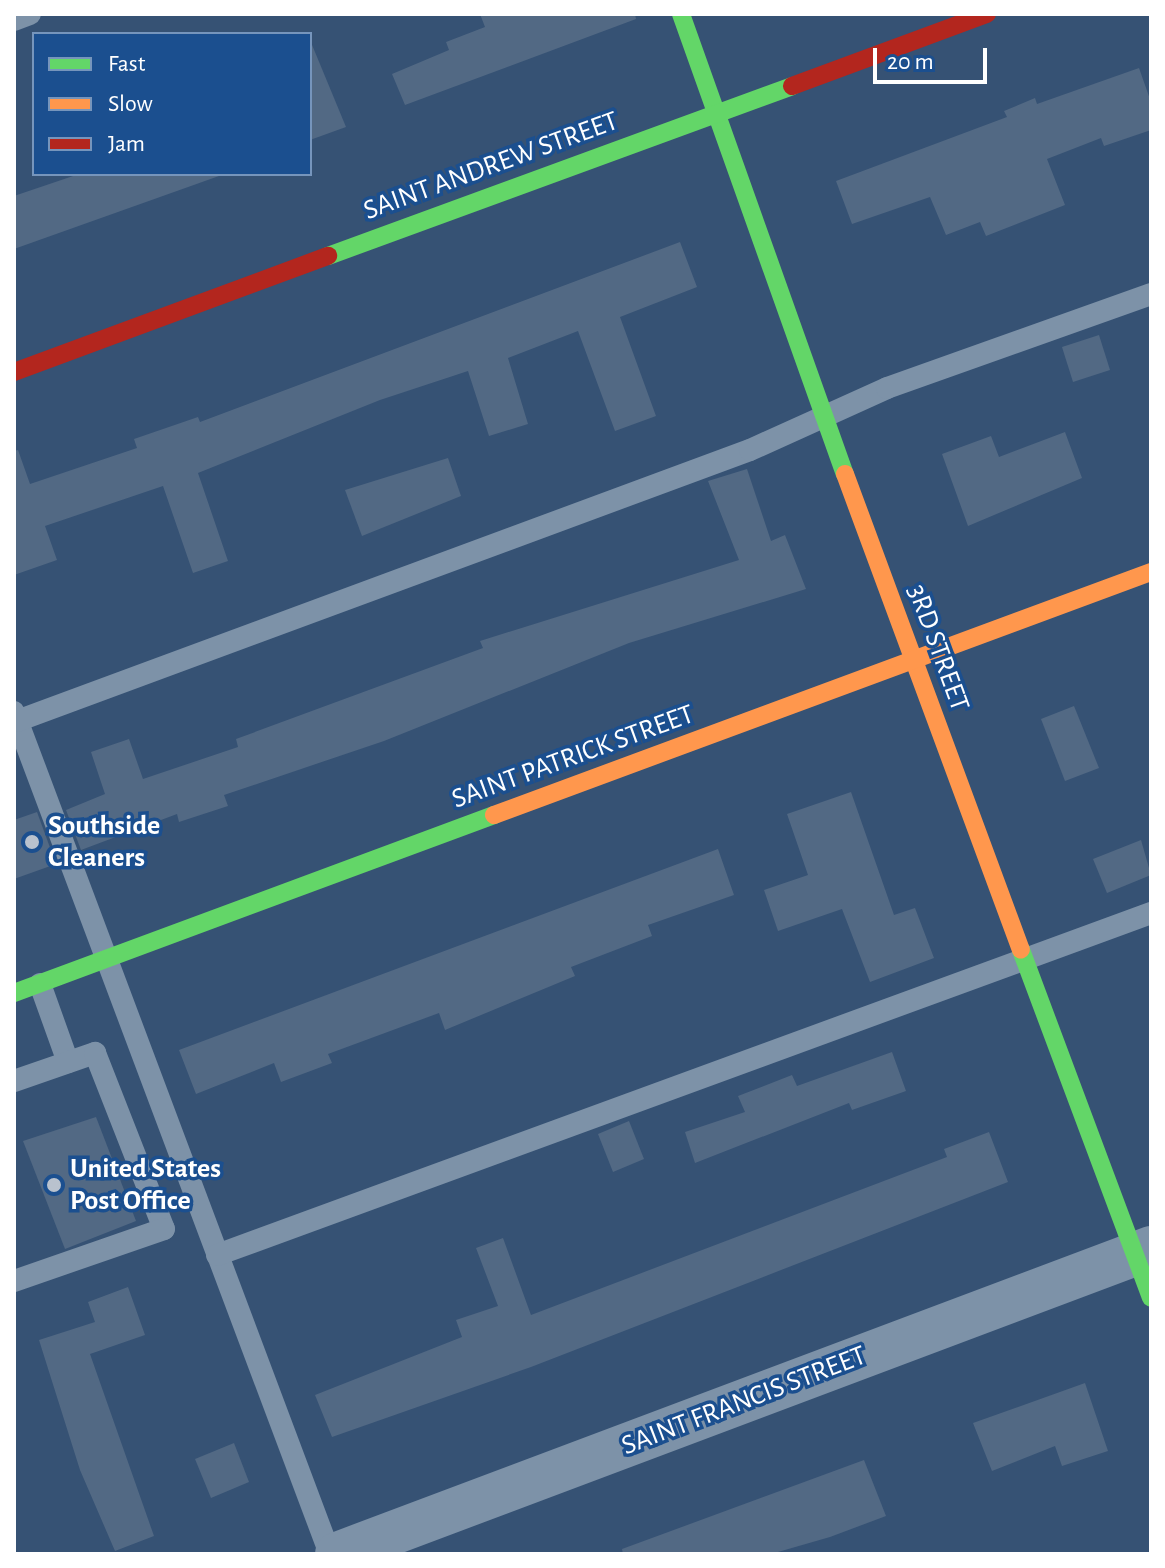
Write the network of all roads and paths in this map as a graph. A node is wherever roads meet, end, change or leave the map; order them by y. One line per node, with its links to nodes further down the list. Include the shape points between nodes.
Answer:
1 (30, 14): 4 (lane)
2 (681, 14): 5 (street, 3RD STREET)
3 (987, 14): 5 (street, SAINT ANDREW STREET)
4 (14, 20)
5 (718, 113): 7 (street, SAINT ANDREW STREET); 8 (street, 3RD STREET)
6 (1151, 294): 8 (lane, via 887,388)
7 (14, 372)
8 (826, 418): 10 (street, 3RD STREET); 11 (lane)
9 (1151, 572): 10 (street, SAINT PATRICK STREET)
10 (912, 661): 13 (street, SAINT PATRICK STREET); 14 (street, 3RD STREET)
11 (16, 716): 13 (lane)
12 (1151, 913): 14 (lane)
13 (106, 959): 15 (street, SAINT PATRICK STREET); 20 (lane)
14 (1025, 961): 19 (street, 3RD STREET); 20 (lane)
15 (40, 984): 16 (street, SAINT PATRICK STREET); 17 (lane)
16 (14, 993)
17 (68, 1062): 18 (lane); 21 (lane, via 95,1053 164,1229)
18 (14, 1081)
19 (1143, 1251): 22 (street, 3RD STREET); 24 (street, SAINT FRANCIS STREET)
20 (217, 1255): 23 (lane)
21 (14, 1281)
22 (1151, 1297)
23 (330, 1554)
24 (337, 1554)

